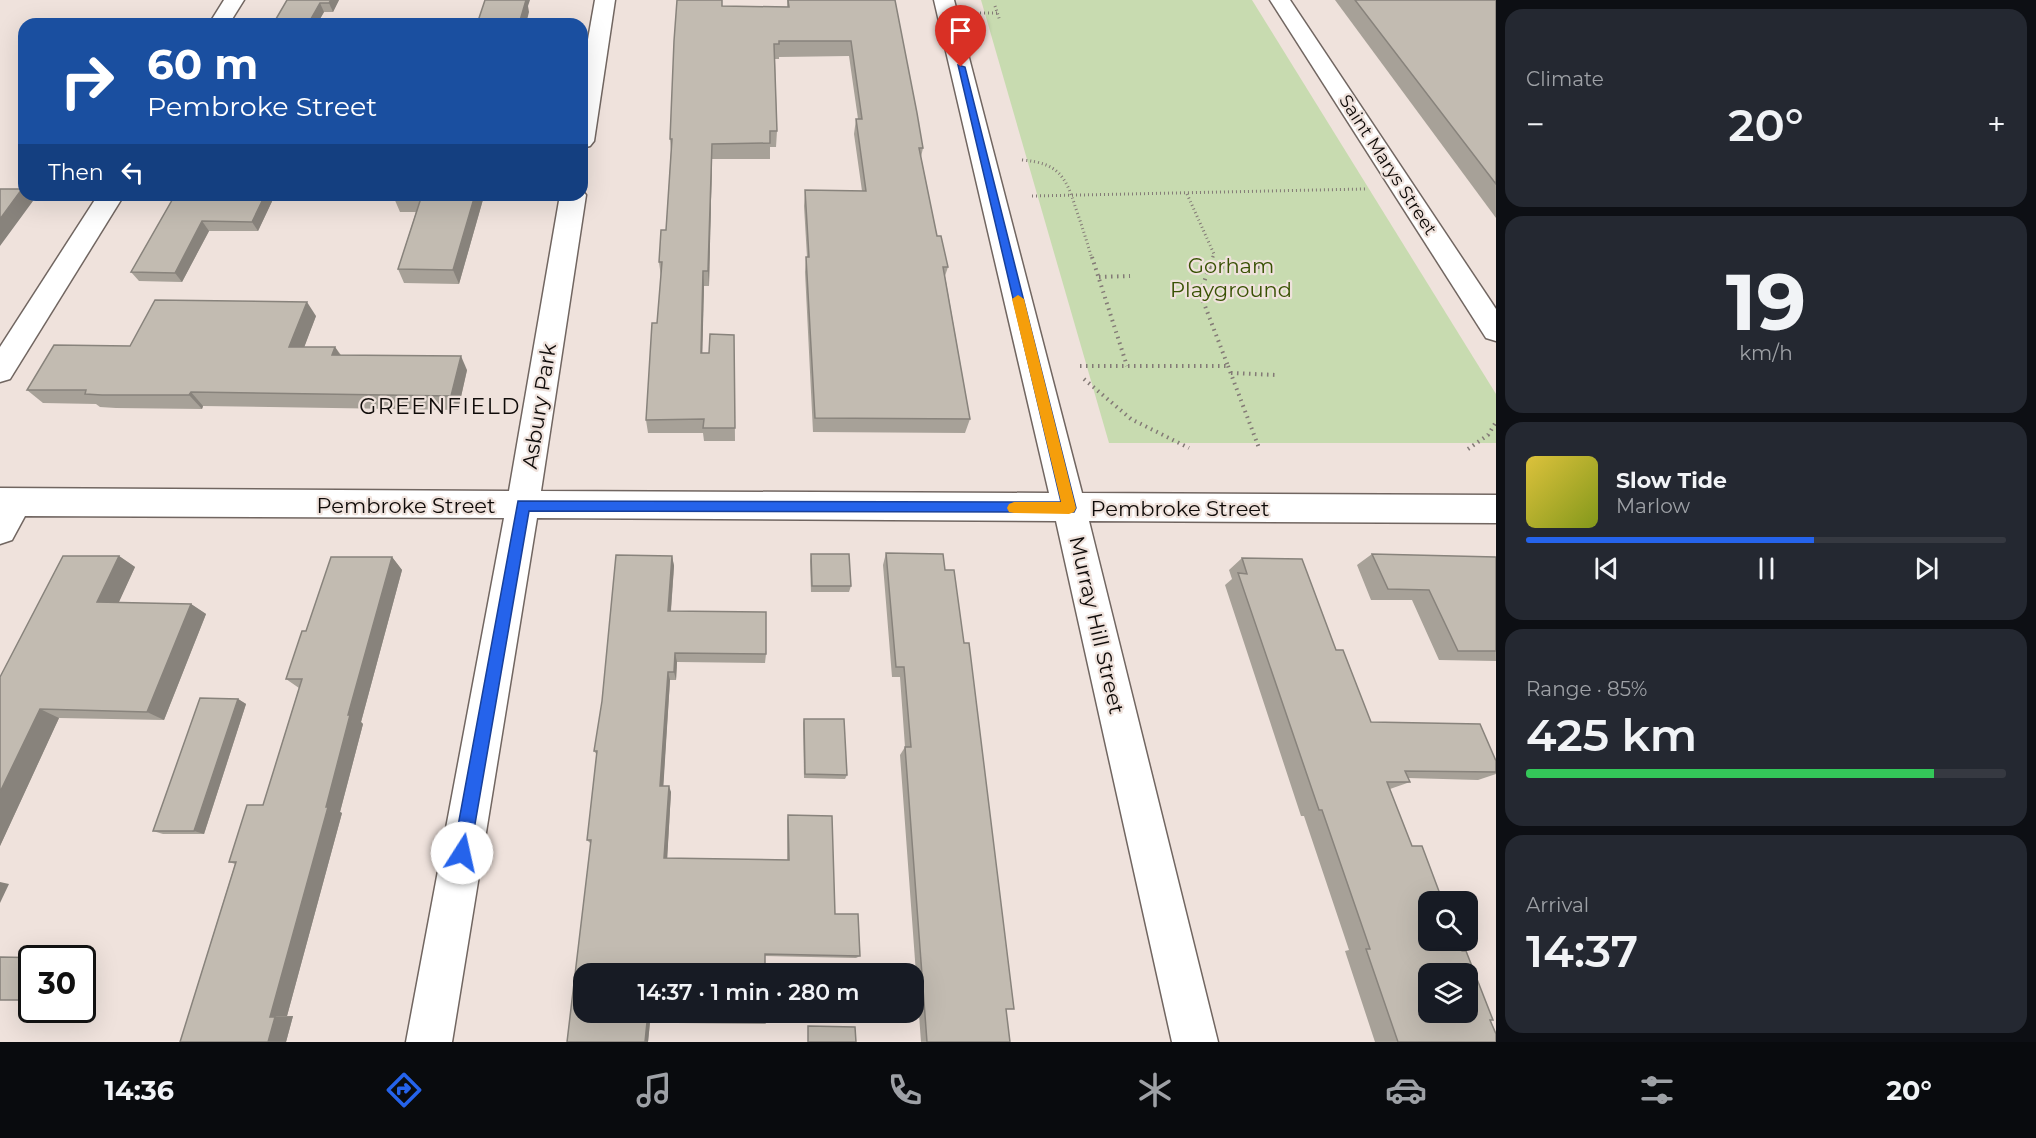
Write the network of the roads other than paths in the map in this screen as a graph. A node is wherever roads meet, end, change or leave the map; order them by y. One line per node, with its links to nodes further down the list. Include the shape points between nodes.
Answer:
1 (234, 0): 5 (street)
2 (605, 0): 6 (street)
3 (944, 0): 13 (street, Murray Hill Street)
4 (1280, 0): 9 (street, Saint Marys Street)
5 (223, 18)
6 (588, 104)
7 (107, 201): 10 (street)
8 (572, 201): 12 (street, Asbury Park)
9 (1496, 331)
10 (0, 371)
11 (8, 502): 12 (street, Pembroke Street); 15 (street)
12 (523, 505): 13 (street, Pembroke Street); 16 (street, Asbury Park)
13 (1069, 508): 14 (street, Pembroke Street); 17 (street, Murray Hill Street)
14 (1496, 509)
15 (0, 530)
16 (429, 1042)
17 (1195, 1042)

